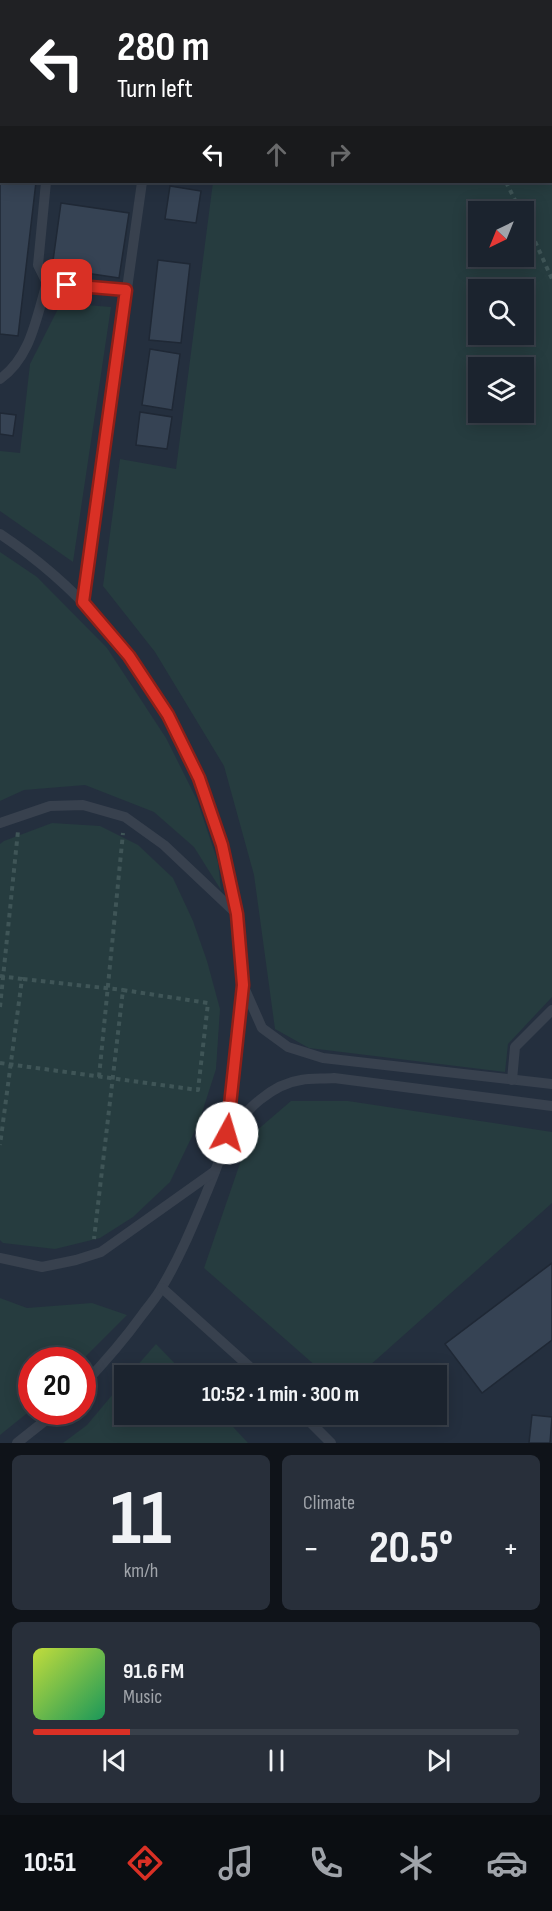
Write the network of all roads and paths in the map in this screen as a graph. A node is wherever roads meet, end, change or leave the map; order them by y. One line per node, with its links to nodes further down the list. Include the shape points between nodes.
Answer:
1 (46, 183): 7 (lane, via 38,265)
2 (142, 183): 8 (lane)
3 (506, 183): 4 (path)
4 (516, 201)
5 (534, 239): 6 (path)
6 (552, 279)
7 (47, 283): 8 (lane); 9 (lane, via 26,350 13,370)
8 (126, 290): 11 (lane)
9 (0, 379)
10 (0, 534): 11 (lane)
11 (83, 602): 15 (lane, via 129,656 168,715 189,757 222,845)
12 (20, 815): 13 (lane, via 50,806 82,805); 14 (lane); 16 (path)
13 (125, 817): 15 (lane, via 164,845); 19 (path)
14 (0, 823)
15 (237, 914): 18 (lane)
16 (2, 976): 17 (path); 21 (path)
17 (22, 979): 19 (path); 24 (path)
18 (243, 985): 27 (lane, via 262,1028 288,1047 322,1058); 30 (lane)
19 (108, 988): 20 (path); 25 (path)
20 (123, 990): 26 (path); 26 (path, via 208,1003 198,1090)
21 (0, 1007)
22 (552, 1010): 27 (lane, via 515,1047)
23 (0, 1063): 24 (path)
24 (12, 1065): 25 (path); 31 (path)
25 (99, 1077): 26 (path)
26 (113, 1079): 33 (path)
27 (512, 1080): 28 (lane)
28 (552, 1084)
29 (552, 1106): 30 (lane, via 334,1078 298,1080 275,1090 244,1113)
30 (227, 1133): 32 (lane)
31 (0, 1145)
32 (215, 1171): 33 (lane); 35 (lane)
33 (92, 1255): 34 (lane, via 42,1267)
34 (0, 1258)
35 (162, 1288): 36 (lane); 37 (lane)
36 (248, 1365)
37 (96, 1372)
38 (40, 1425): 40 (lane)
39 (313, 1425): 41 (lane)
40 (17, 1443)
41 (331, 1443)

